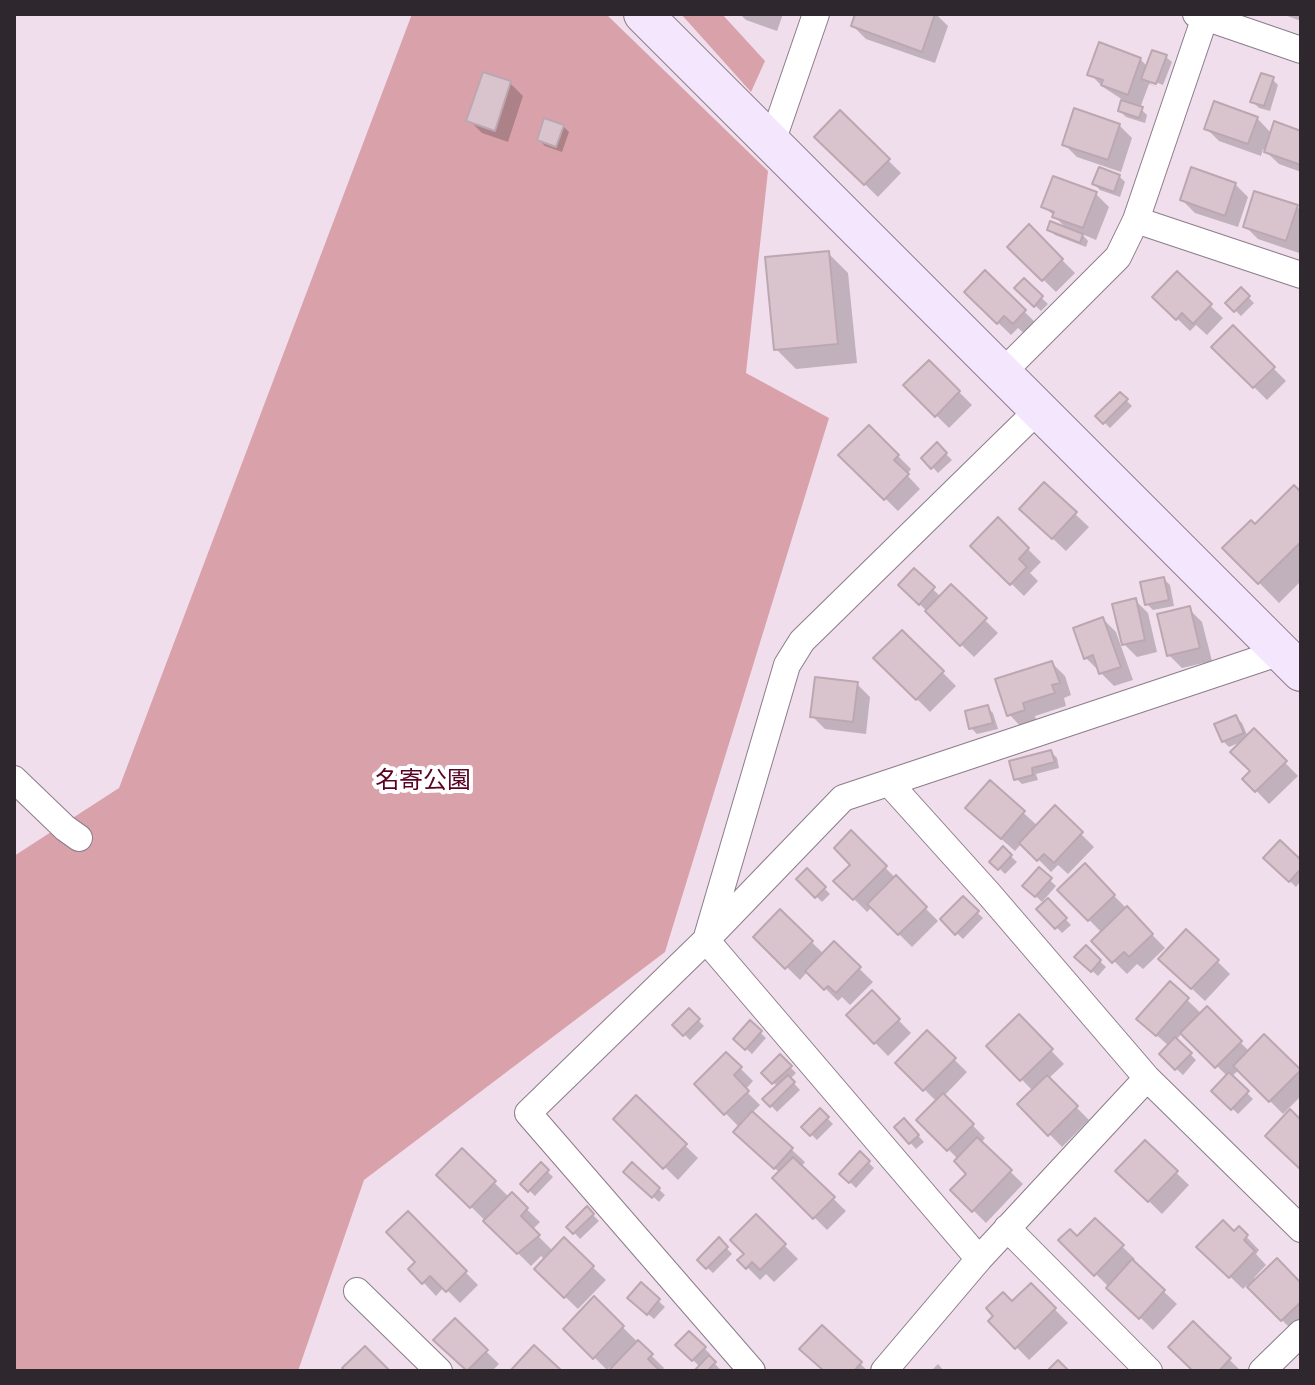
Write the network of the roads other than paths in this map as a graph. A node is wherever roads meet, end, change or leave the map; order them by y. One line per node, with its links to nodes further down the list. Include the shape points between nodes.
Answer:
1 (643, 14): 5 (street)
2 (816, 14): 5 (street)
3 (1202, 15): 4 (street); 6 (street)
4 (1301, 50)
5 (772, 142): 8 (street)
6 (1136, 220): 7 (street); 8 (street, via 1118,257)
7 (1301, 275)
8 (1002, 373): 9 (street)
9 (1039, 409): 10 (street); 14 (street, via 802,641 787,665)
10 (1291, 662): 12 (street)
11 (14, 779): 13 (street)
12 (889, 783): 14 (street, via 843,798); 15 (street)
13 (79, 838)
14 (706, 940): 18 (street); 22 (street, via 528,1113)
15 (1147, 1078): 16 (street); 17 (street)
16 (1007, 1228): 18 (street); 24 (street)
17 (1301, 1229)
18 (979, 1259): 23 (street)
19 (357, 1291): 21 (street)
20 (1301, 1333): 25 (street)
21 (439, 1371)
22 (752, 1371)
23 (884, 1371)
24 (1149, 1371)
25 (1262, 1371)

